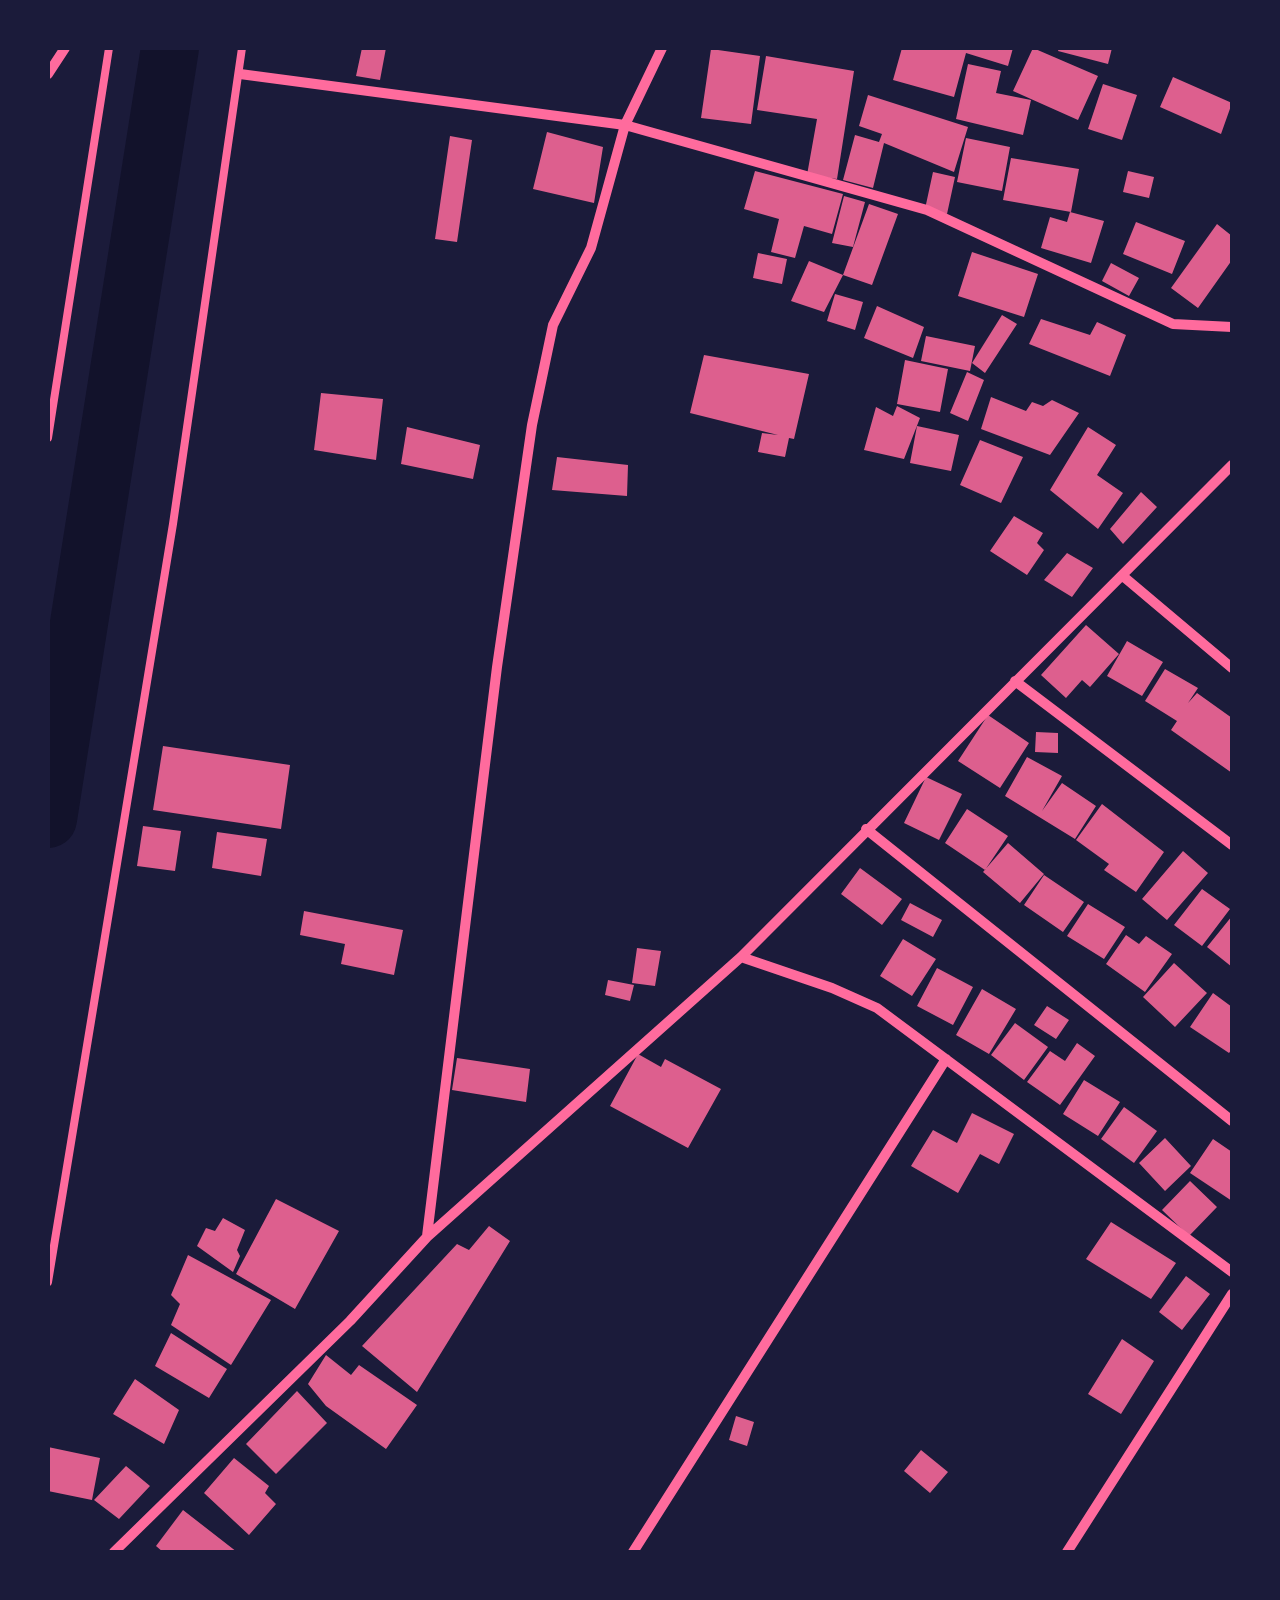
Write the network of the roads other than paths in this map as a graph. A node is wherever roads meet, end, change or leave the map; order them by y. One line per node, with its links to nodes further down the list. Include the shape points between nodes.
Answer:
1 (65, 48): 5 (street)
2 (109, 48): 9 (lane)
3 (242, 48): 6 (lane)
4 (662, 48): 7 (street)
5 (48, 74)
6 (240, 74): 7 (street); 21 (lane)
7 (625, 125): 8 (street, via 926,210 1174,324); 19 (street, via 591,248 553,325 532,425)
8 (1232, 327)
9 (48, 438)
10 (1232, 465): 11 (street)
11 (1124, 577): 12 (street); 13 (street)
12 (1232, 668)
13 (1015, 680): 14 (street); 15 (street)
14 (866, 830): 16 (street); 18 (street)
15 (1232, 845)
16 (741, 956): 17 (street, via 876,1008); 19 (street)
17 (946, 1059): 20 (street); 24 (street)
18 (1232, 1121)
19 (426, 1237): 23 (street, via 336,1335)
20 (1232, 1272)
21 (48, 1282)
22 (1232, 1294): 25 (street)
23 (114, 1552)
24 (632, 1552)
25 (1067, 1552)

